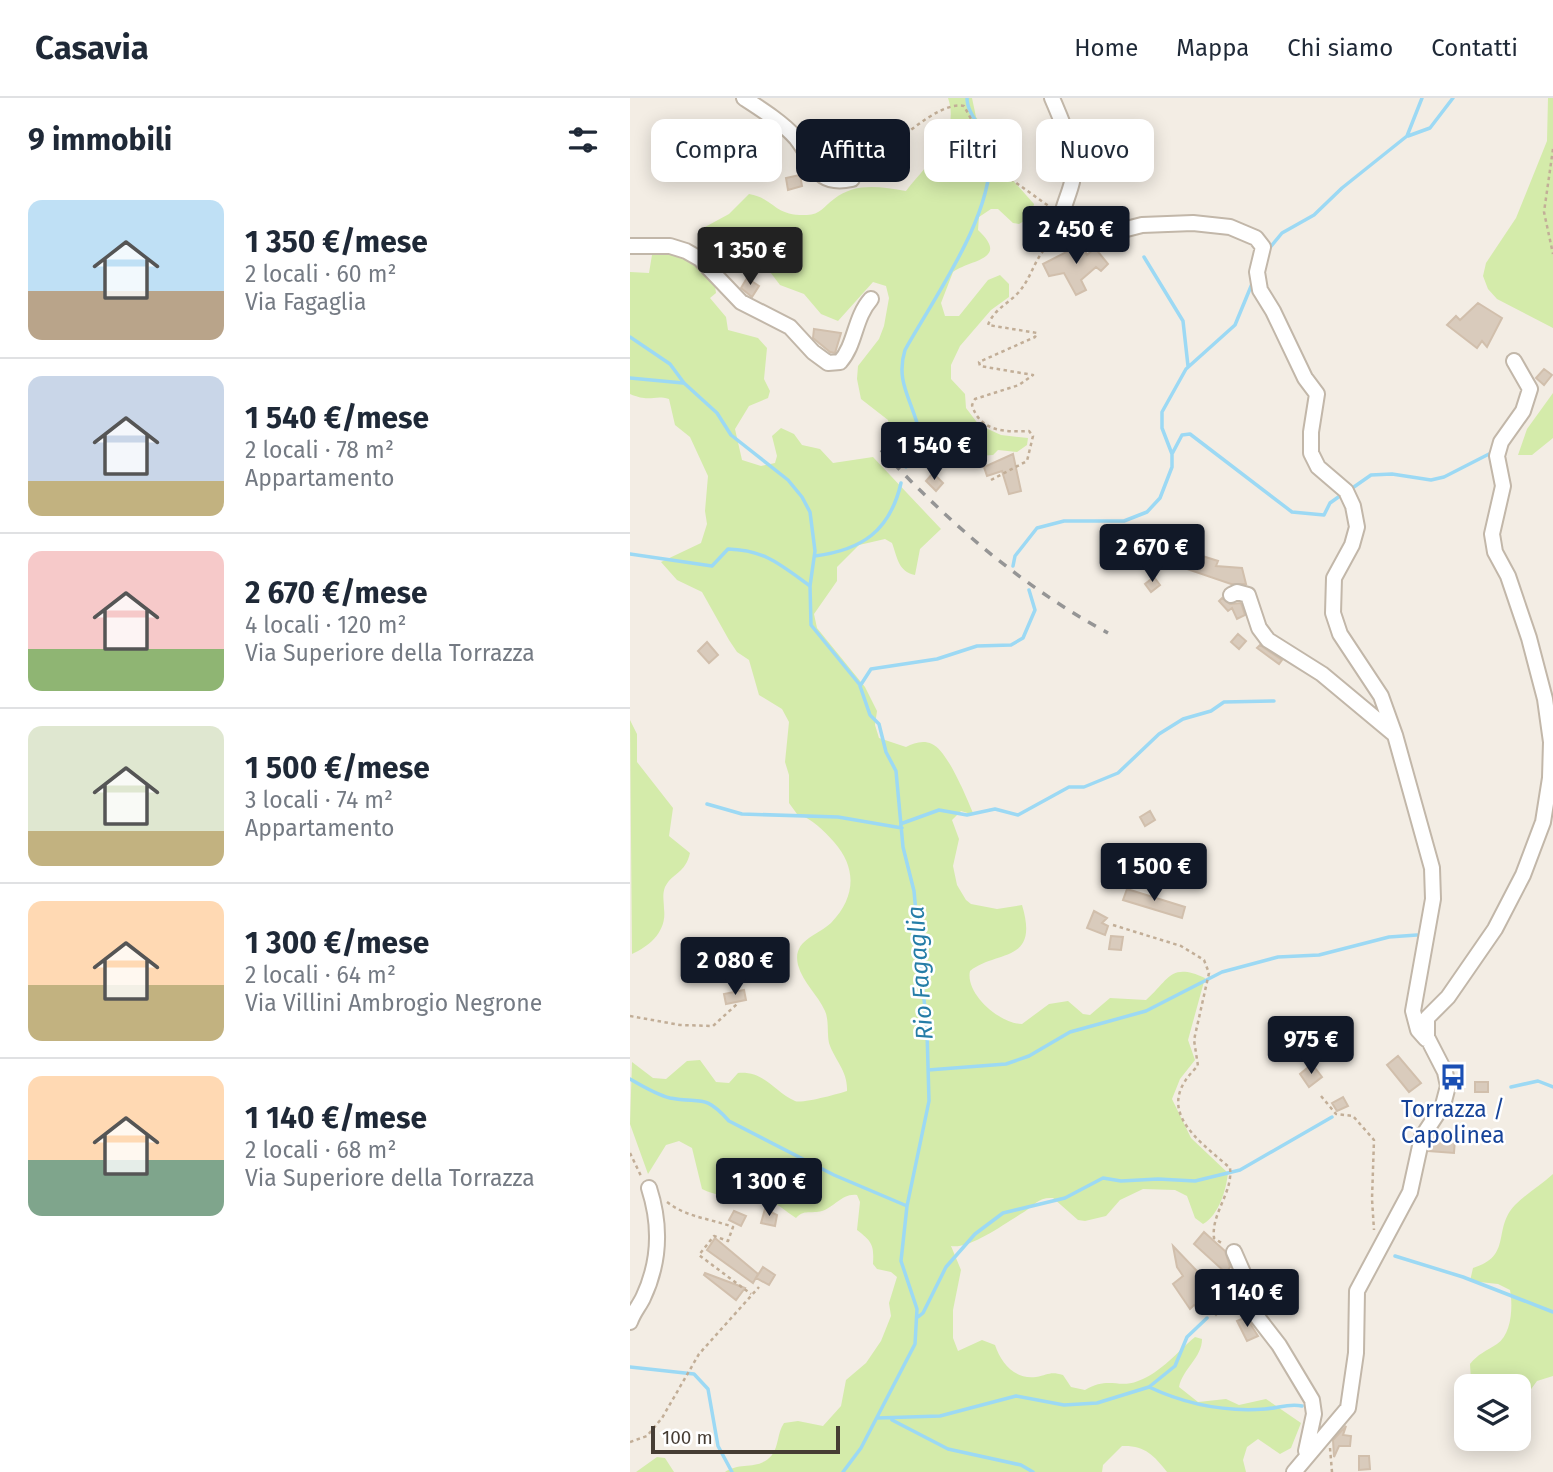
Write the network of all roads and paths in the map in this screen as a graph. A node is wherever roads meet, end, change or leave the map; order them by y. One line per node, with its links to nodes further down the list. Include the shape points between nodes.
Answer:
1 (744, 98): 4 (street)
2 (1052, 98): 6 (street, via 1073,163)
3 (910, 131): 6 (path, via 947,106 964,106 977,130 998,152 1008,177)
4 (796, 138)
5 (1553, 149): 9 (path, via 1544,212)
6 (1061, 215): 7 (street)
7 (1070, 233): 12 (path, via 1043,248 1018,293 1004,302 988,325 1037,333 979,362 980,366 1033,375 1020,385 975,399 972,405 990,428 1029,431 1033,436 1027,461); 14 (street, via 1084,240 1142,225 1193,223 1230,227 1260,242 1260,290 1317,394 1311,453 1318,467 1346,491 1353,506 1357,527 1334,579 1333,613 1340,634 1381,696)
8 (630, 246): 10 (street, via 670,246 699,258 741,302 790,327 828,363 840,362 847,354 860,311)
9 (1553, 254)
10 (871, 299)
11 (1514, 361): 18 (street, via 1530,389 1497,456 1503,486 1492,534 1530,638 1545,699 1550,778 1543,822 1523,875 1495,929 1448,997 1427,1018)
12 (991, 480)
13 (1231, 595): 14 (street, via 1248,595 1259,628 1268,639 1322,674)
14 (1395, 735): 18 (street, via 1432,869 1433,899 1413,1011 1418,1030)
15 (1113, 925): 23 (path, via 1181,946 1204,960 1209,973 1194,1040 1198,1066 1181,1087 1176,1107 1194,1137 1230,1168 1231,1180 1213,1227 1214,1238)
16 (737, 1004): 17 (path, via 727,1016 706,1027)
17 (630, 1016)
18 (1431, 1046): 22 (street, via 1448,1086 1443,1105 1422,1137 1409,1192)
19 (1321, 1096): 22 (path, via 1336,1114 1353,1116 1374,1140 1374,1230)
20 (630, 1153): 21 (path)
21 (649, 1188): 25 (path, via 701,1221 712,1219 733,1227 727,1241 714,1236 699,1255); 26 (street, via 659,1242 643,1298)
22 (1382, 1250): 28 (street, via 1357,1291 1356,1353 1348,1408)
23 (1234, 1252): 28 (street, via 1252,1293 1255,1314 1312,1400 1308,1447)
24 (759, 1287): 25 (path)
25 (751, 1294): 27 (path, via 699,1354 662,1418 647,1436)
26 (630, 1322)
27 (630, 1442)
28 (1296, 1470)

